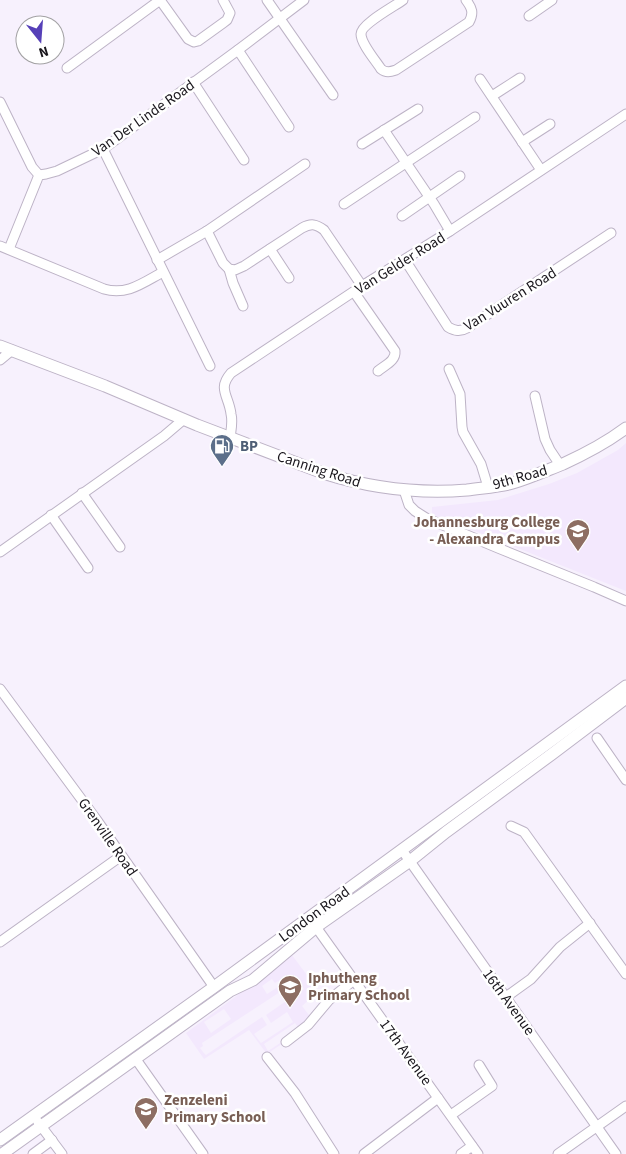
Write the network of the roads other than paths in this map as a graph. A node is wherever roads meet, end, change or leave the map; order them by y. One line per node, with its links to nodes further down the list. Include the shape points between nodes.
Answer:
1 (160, 0): 2 (street, via 188,39 194,42 227,20 230,13); 11 (street)
2 (223, 0)
3 (267, 0): 9 (street)
4 (304, 0): 9 (street, Van Der Linde Road)
5 (403, 0): 6 (street, via 362,31 365,44 384,71 396,70 469,22 472,14)
6 (466, 0)
7 (552, 0): 8 (street)
8 (529, 16)
9 (280, 18): 10 (street, Van Der Linde Road); 15 (street)
10 (238, 50): 14 (street, Van Der Linde Road); 22 (street)
11 (68, 68)
12 (520, 78): 16 (street)
13 (480, 79): 16 (street)
14 (193, 82): 26 (street, Van Der Linde Road); 27 (street)
15 (333, 95)
16 (492, 96): 24 (street)
17 (0, 102): 31 (street)
18 (418, 109): 23 (street)
19 (626, 114): 30 (street, Van Gelder Road)
20 (475, 118): 28 (street)
21 (550, 124): 24 (street)
22 (288, 127)
23 (384, 130): 25 (street); 28 (street)
24 (522, 142): 30 (street)
25 (362, 144)
26 (103, 149): 31 (street, Van Der Linde Road, via 57,171); 41 (street)
27 (244, 160)
28 (406, 163): 33 (street); 34 (street)
29 (304, 164): 36 (street)
30 (541, 170): 37 (street, Van Gelder Road)
31 (39, 175): 39 (street)
32 (460, 176): 33 (street)
33 (429, 197): 35 (street); 37 (street)
34 (344, 204)
35 (402, 216)
36 (207, 231): 41 (street); 43 (street)
37 (450, 231): 42 (street, Van Gelder Road)
38 (612, 233): 42 (street, Van Vuuren Road, via 462,331 448,327)
39 (4, 247): 44 (street, via 116,292)
40 (270, 249): 43 (street, via 240,268); 45 (street); 46 (street, via 302,228 316,225 324,230)
41 (157, 260): 44 (street)
42 (405, 260): 46 (street, Van Gelder Road)
43 (229, 269): 47 (street)
44 (163, 272): 51 (street)
45 (289, 278)
46 (358, 289): 53 (street, via 396,354); 57 (street, Van Gelder Road, via 229,375 224,383 224,392 232,415)
47 (243, 306)
48 (0, 346): 49 (main road, Canning Road)
49 (12, 350): 50 (street); 55 (main road, Canning Road)
50 (0, 360)
51 (210, 366)
52 (449, 369): 59 (street, via 460,394 463,432 481,464)
53 (378, 370)
54 (535, 396): 58 (street, via 545,439)
55 (184, 420): 57 (main road, Canning Road); 61 (street)
56 (626, 428): 58 (main road, 9th Road)
57 (230, 438): 60 (main road, Canning Road, via 338,478)
58 (560, 465): 59 (main road, 9th Road, via 508,484)
59 (488, 487): 60 (main road, 9th Road)
60 (404, 490): 66 (street, via 415,511 426,518)
61 (82, 493): 62 (street); 63 (street)
62 (51, 515): 64 (street); 65 (street)
63 (120, 547)
64 (0, 552)
65 (88, 568)
66 (626, 601)
67 (626, 686): 73 (main road, London Road)
68 (0, 688): 74 (street, Grenville Road)
69 (626, 698): 75 (main road, London Road)
70 (597, 738): 71 (street)
71 (626, 780)
72 (511, 826): 76 (street, via 524,832)
73 (402, 850): 75 (street, 16th Avenue); 81 (main road, London Road)
74 (121, 856): 78 (street); 81 (street, Grenville Road)
75 (410, 861): 77 (main road, London Road); 82 (street, 16th Avenue)
76 (590, 923): 79 (street); 82 (street, via 560,947 531,979)
77 (316, 927): 80 (street, 17th Avenue); 85 (main road, London Road, via 253,980 230,991)
78 (0, 942)
79 (626, 974)
80 (354, 980): 83 (street, via 329,1000 308,1026); 87 (street, 17th Avenue)
81 (214, 987): 90 (main road, London Road)
82 (506, 997): 91 (street, 16th Avenue)
83 (286, 1042)
84 (267, 1057): 100 (street, via 295,1093)
85 (136, 1058): 92 (main road, London Road); 99 (street)
86 (479, 1066): 89 (street, via 492,1086)
87 (438, 1098): 89 (street, 17th Avenue); 101 (street)
88 (626, 1106): 91 (street)
89 (451, 1115): 95 (street, 17th Avenue)
90 (34, 1116): 92 (street); 93 (main road, London Road)
91 (597, 1126): 104 (street); 105 (street, 16th Avenue)
92 (42, 1127): 94 (street); 96 (main road, London Road)
93 (0, 1140)
94 (52, 1140): 97 (street); 98 (street)
95 (472, 1146): 102 (street); 103 (street, 17th Avenue)
96 (2, 1154)
97 (32, 1154)
98 (62, 1154)
99 (203, 1154)
100 (334, 1154)
101 (364, 1154)
102 (461, 1154)
103 (478, 1154)
104 (558, 1154)
105 (616, 1154)

